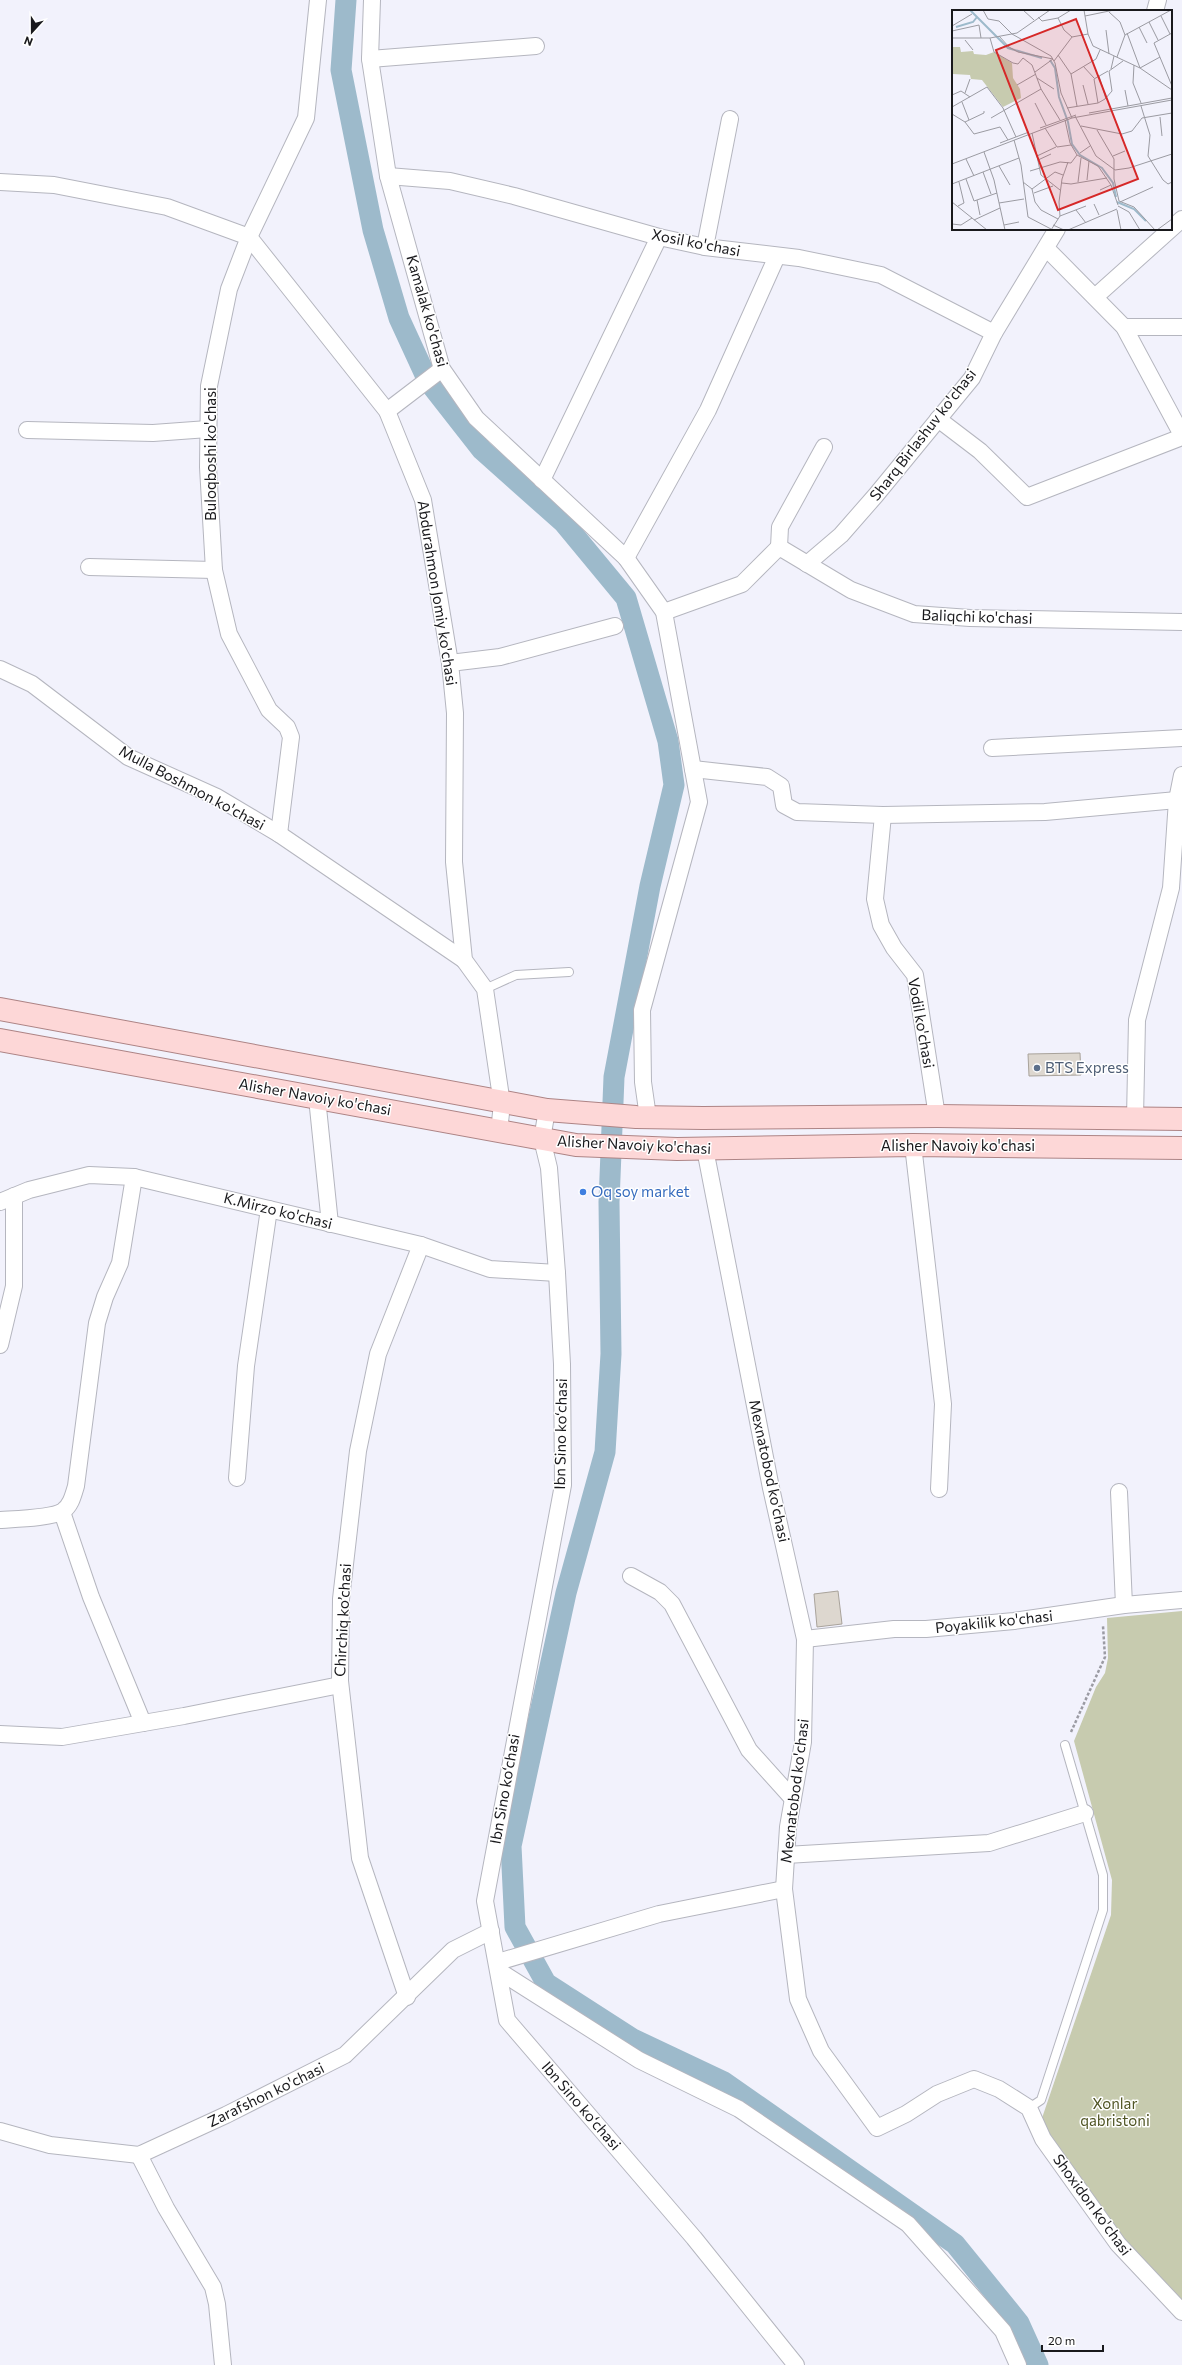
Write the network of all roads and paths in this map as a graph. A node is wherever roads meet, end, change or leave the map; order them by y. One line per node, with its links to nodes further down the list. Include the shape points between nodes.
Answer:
1 (318, 0): 14 (street, Buloqboshi ko'chasi, via 306,118)
2 (372, 0): 6 (street, Kamalak ko'chasi)
3 (1158, 0): 4 (street)
4 (1155, 10)
5 (536, 46): 6 (street)
6 (370, 59): 8 (street, Kamalak ko'chasi)
7 (730, 118): 16 (street)
8 (388, 176): 15 (street, Xosil ko'chasi, via 450,181 514,196); 23 (street, Kamalak ko'chasi)
9 (0, 182): 14 (street, via 54,185 167,207)
10 (1182, 219): 11 (street)
11 (1172, 228)
12 (1056, 230): 17 (street, Sharq Birlashuv ko'chasi)
13 (1170, 230): 19 (street)
14 (249, 237): 24 (street, Abdurahmon Jomiy ko'chasi); 26 (street, Buloqboshi ko'chasi, via 229,289 209,386)
15 (659, 238): 16 (street, Xosil ko'chasi); 30 (street)
16 (705, 247): 18 (street, Xosil ko'chasi)
17 (1046, 248): 19 (street); 22 (street, Sharq Birlashuv ko'chasi)
18 (777, 256): 22 (street, Xosil ko'chasi, via 881,275); 32 (street, via 708,410)
19 (1095, 297): 20 (street)
20 (1124, 327): 21 (street); 28 (street)
21 (1182, 327)
22 (994, 333): 25 (street, Sharq Birlashuv ko'chasi, via 972,378)
23 (442, 369): 24 (street); 30 (street, Kamalak ko'chasi, via 476,418)
24 (387, 411): 39 (street, Abdurahmon Jomiy ko'chasi, via 423,500)
25 (938, 419): 28 (street, via 980,450 1027,497); 33 (street, Sharq Birlashuv ko'chasi, via 841,535)
26 (208, 429): 27 (street, via 153,433); 35 (street, Buloqboshi ko'chasi)
27 (27, 430)
28 (1182, 436)
29 (824, 447): 31 (street, via 780,527)
30 (542, 480): 32 (street, Kamalak ko'chasi)
31 (779, 547): 33 (street, Baliqchi ko'chasi); 36 (street, via 742,584)
32 (626, 558): 36 (street, Kamalak ko'chasi)
33 (807, 564): 37 (street, Baliqchi ko'chasi, via 851,590 914,614 970,618)
34 (89, 567): 35 (street)
35 (214, 570): 47 (street, Buloqboshi ko'chasi, via 229,634 269,710 287,727 291,736)
36 (664, 612): 43 (street)
37 (1182, 622)
38 (615, 626): 39 (street, via 500,657)
39 (450, 663): 48 (street, Abdurahmon Jomiy ko'chasi, via 455,713 454,862)
40 (0, 669): 47 (street, Mulla Boshmon ko'chasi, via 32,684 128,757 217,797)
41 (1182, 738): 42 (street)
42 (992, 748)
43 (693, 769): 46 (street, via 768,777 781,786 784,805 797,812); 57 (street, via 699,802 642,1010)
44 (1182, 775): 45 (street)
45 (1177, 800): 46 (street, via 1044,812); 58 (street, via 1171,888 1137,1020)
46 (883, 814): 56 (street, Vodil ko'chasi, via 875,899 881,925 894,948 915,975)
47 (279, 834): 48 (street, Mulla Boshmon ko'chasi)
48 (464, 960): 50 (street)
49 (569, 972): 50 (lane, via 516,975)
50 (485, 989): 54 (street)
51 (0, 1010): 54 (main road, Alisher Navoiy ko'chasi)
52 (0, 1040): 53 (main road, Alisher Navoiy ko'chasi)
53 (317, 1098): 60 (main road, Alisher Navoiy ko'chasi); 68 (street)
54 (502, 1104): 55 (main road, Alisher Navoiy ko'chasi); 60 (street)
55 (547, 1110): 57 (main road, Alisher Navoiy ko'chasi); 61 (street, Ibn Sino ko‘chasi)
56 (937, 1116): 57 (main road, Alisher Navoiy ko'chasi); 58 (main road, Alisher Navoiy ko'chasi)
57 (642, 1117)
58 (1135, 1118): 59 (main road, Alisher Navoiy ko'chasi)
59 (1182, 1119)
60 (499, 1131): 61 (main road, Alisher Navoiy ko'chasi)
61 (542, 1140): 64 (main road, Alisher Navoiy ko'chasi, via 576,1145); 70 (street, Ibn Sino ko‘chasi, via 549,1168)
62 (913, 1145): 63 (main road, Alisher Navoiy ko'chasi); 64 (main road, Alisher Navoiy ko'chasi); 73 (street, via 943,1404)
63 (1182, 1148)
64 (705, 1149): 81 (street, Mexnatobod ko'chasi, via 771,1488)
65 (134, 1177): 66 (street, K.Mirzo ko'chasi, via 89,1176 29,1190); 67 (street, K.Mirzo ko'chasi); 75 (street, via 120,1263 97,1323 76,1486 72,1502)
66 (7, 1199): 71 (street, via 14,1286)
67 (270, 1209): 68 (street, K.Mirzo ko'chasi); 72 (street, via 246,1366)
68 (330, 1224): 69 (street, K.Mirzo ko'chasi)
69 (421, 1245): 70 (street, K.Mirzo ko'chasi, via 490,1270); 82 (street, Chirchiq ko’chasi, via 378,1354 358,1451 341,1599)
70 (557, 1273): 90 (street, Ibn Sino ko‘chasi, via 562,1364 563,1485 485,1901)
71 (0, 1345)
72 (237, 1478)
73 (938, 1489)
74 (1119, 1492): 79 (street)
75 (62, 1512): 76 (street, via 39,1517); 83 (street, via 91,1597)
76 (0, 1520)
77 (631, 1576): 86 (street, via 660,1592 672,1604 749,1750)
78 (1182, 1600): 79 (street, Poyakilik ko'chasi)
79 (1124, 1605): 80 (street, Poyakilik ko'chasi)
80 (1103, 1608): 81 (street, Poyakilik ko'chasi, via 1014,1621 926,1629 894,1629); 85 (path, via 1105,1657)
81 (805, 1640): 86 (street, Mexnatobod ko'chasi, via 803,1742)
82 (340, 1685): 83 (street); 92 (street, Chirchiq ko’chasi, via 360,1858)
83 (143, 1723): 84 (street, via 62,1737)
84 (0, 1734)
85 (1065, 1745): 87 (lane)
86 (793, 1799): 88 (street, Mexnatobod ko'chasi)
87 (1085, 1812): 88 (street, via 989,1843); 93 (lane, via 1103,1876 1103,1910 1041,2100)
88 (786, 1855): 89 (street, Mexnatobod ko'chasi)
89 (784, 1889): 91 (street, via 658,1914 553,1945); 93 (street, Mexnatobod ko'chasi, via 798,1999 821,2051 877,2128 906,2114 937,2094 974,2079 999,2089)
90 (491, 1931): 91 (street, Ibn Sino ko‘chasi); 92 (street, Zarafshon ko'chasi, via 453,1950)
91 (499, 1965): 98 (street, Ibn Sino ko‘chasi, via 507,2020 694,2238); 99 (street, via 639,2060 739,2109 908,2224 1003,2331)
92 (407, 1997): 95 (street, Zarafshon ko'chasi, via 345,2056)
93 (1029, 2108): 96 (street, Shoxidon ko'chasi, via 1043,2139 1118,2244)
94 (0, 2131): 95 (street, via 50,2145)
95 (139, 2155): 97 (street, via 166,2208 213,2287)
96 (1182, 2312)
97 (223, 2365)
98 (796, 2365)
99 (1018, 2365)

